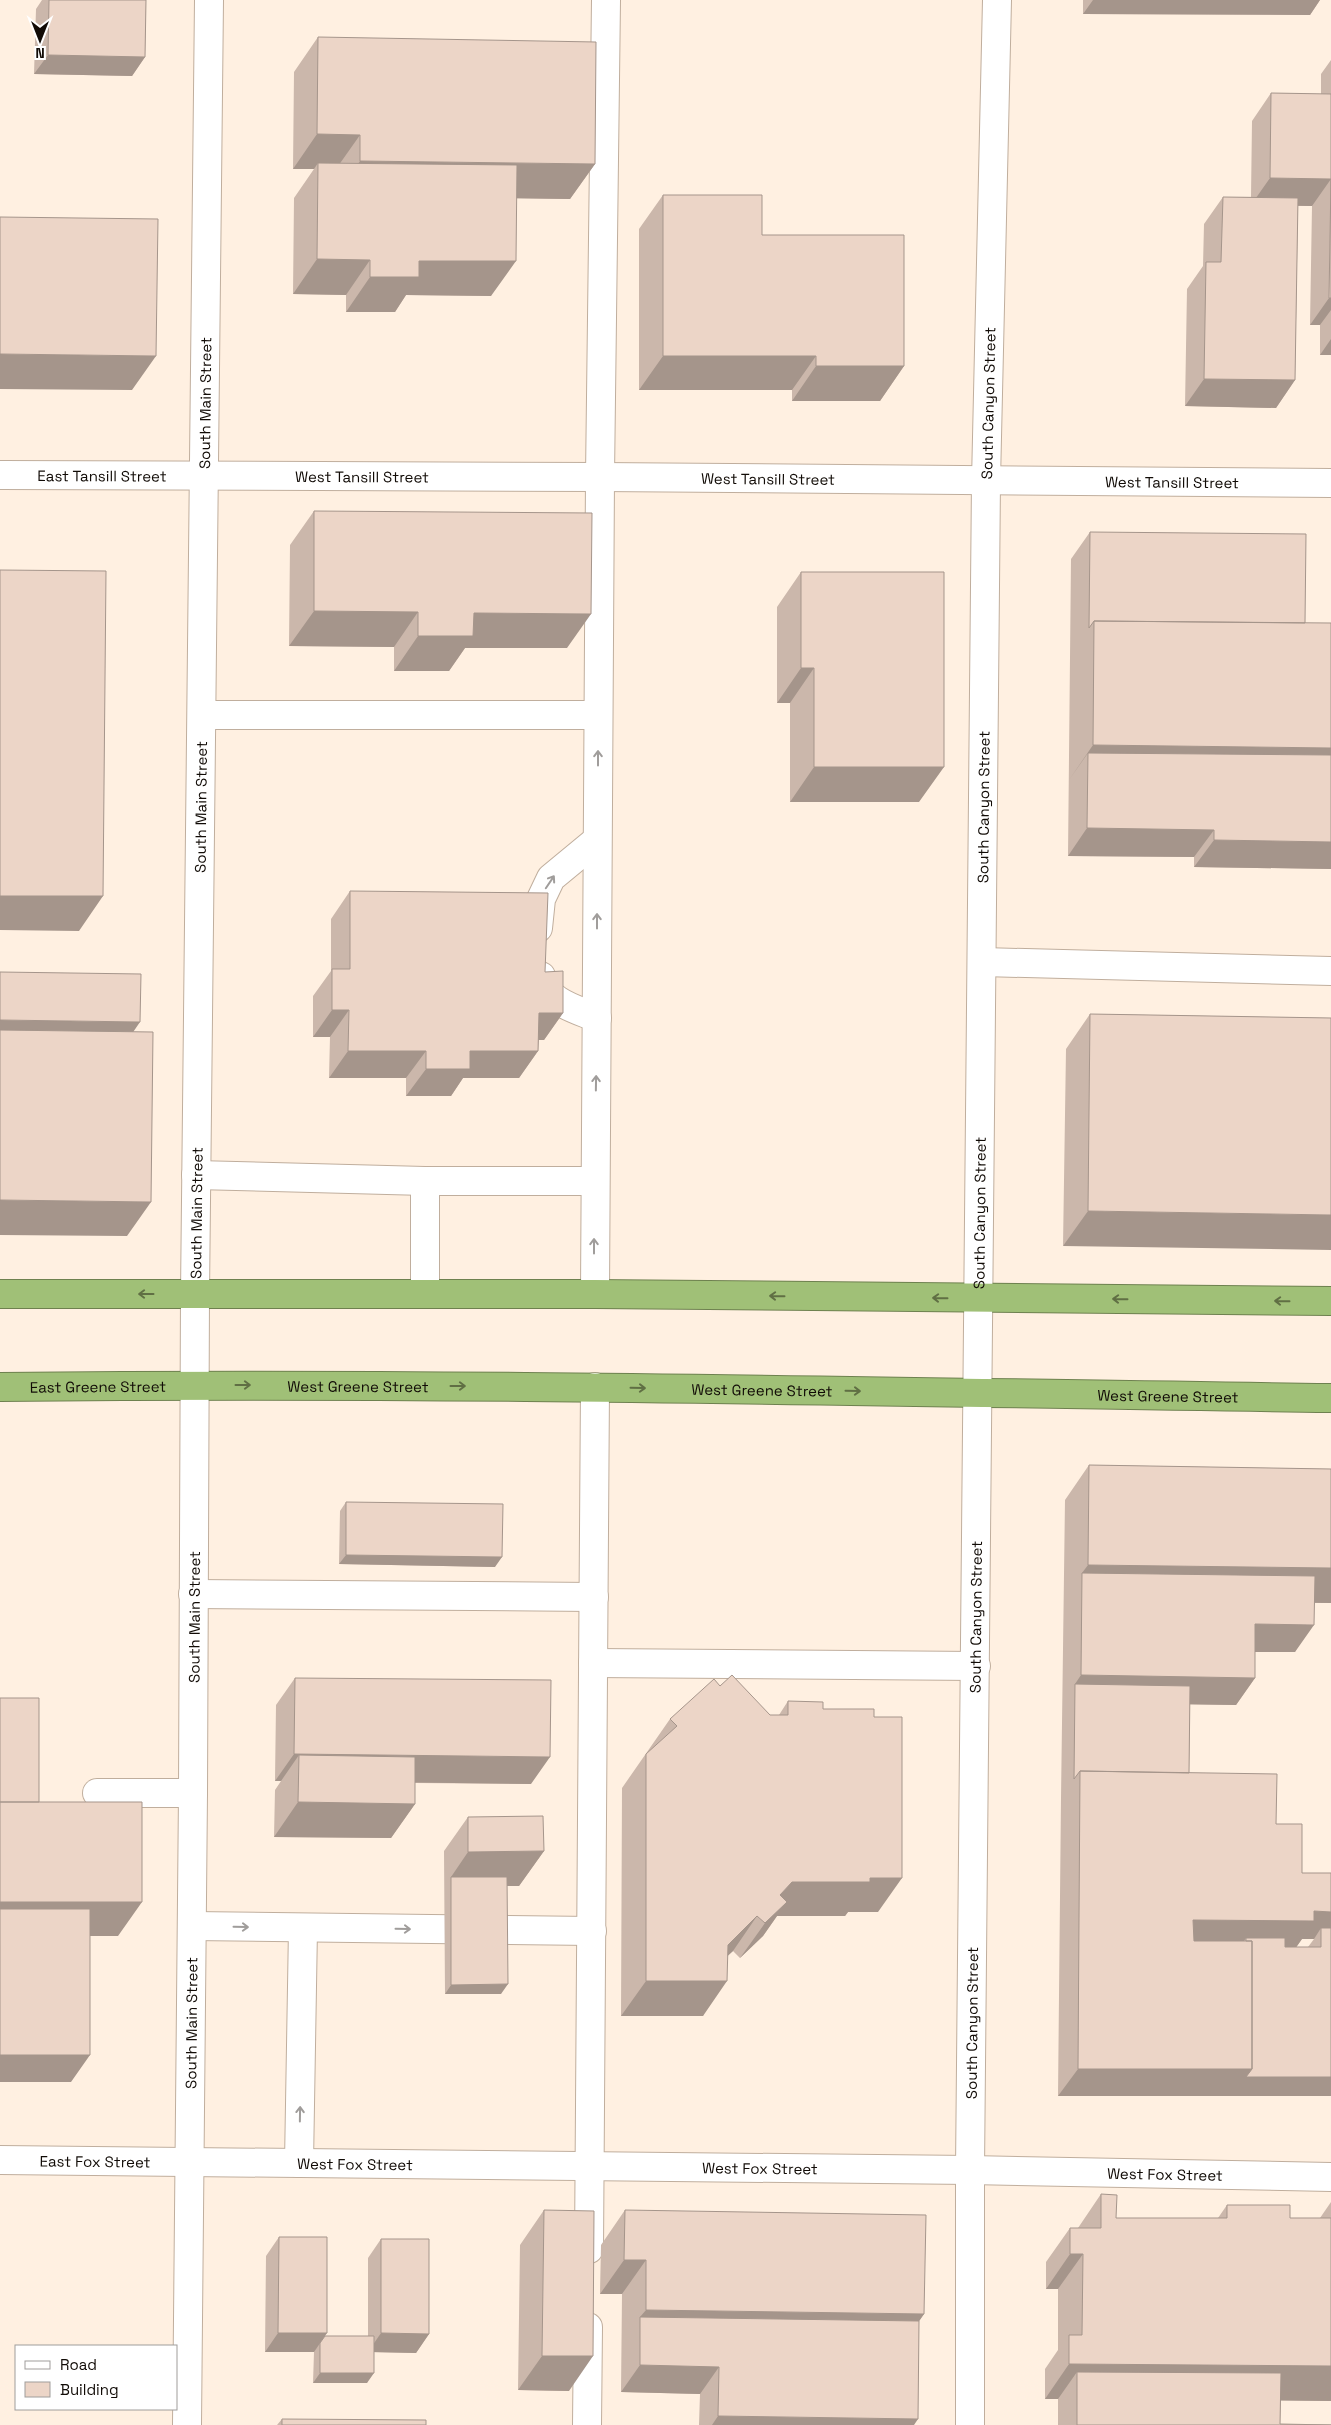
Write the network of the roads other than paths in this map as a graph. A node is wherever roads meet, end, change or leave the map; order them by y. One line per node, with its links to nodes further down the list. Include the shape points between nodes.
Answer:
1 (209, 0): 5 (street, South Main Street)
2 (606, 0): 6 (street)
3 (997, 0): 7 (street, South Canyon Street)
4 (0, 475): 5 (street, East Tansill Street)
5 (205, 477): 6 (street, West Tansill Street); 9 (street, South Main Street)
6 (600, 477): 7 (street, West Tansill Street); 10 (street)
7 (986, 481): 8 (street, West Tansill Street); 12 (street, South Canyon Street)
8 (1331, 483)
9 (202, 715): 10 (street); 15 (street, South Main Street)
10 (598, 715): 11 (street, one-way to 10)
11 (597, 840): 14 (street, one-way to 11); 14 (street, one-way to 11, via 556,1001 542,984 537,947 541,899 551,878)
12 (983, 962): 13 (street); 22 (street, South Canyon Street)
13 (1331, 971)
14 (596, 1018): 17 (street, one-way to 14)
15 (196, 1175): 16 (street); 19 (street, South Main Street)
16 (425, 1181): 17 (street); 20 (street)
17 (594, 1181): 21 (street, one-way to 17)
18 (0, 1294): 19 (highway, one-way to 18)
19 (195, 1294): 20 (highway); 24 (street, South Main Street)
20 (425, 1294): 21 (highway)
21 (595, 1294): 22 (highway, one-way to 21)
22 (980, 1298): 23 (highway, one-way to 22); 27 (street, South Canyon Street)
23 (1331, 1301)
24 (195, 1385): 25 (highway, East Greene Street); 26 (highway, West Greene Street, one-way to 26); 29 (street, South Main Street)
25 (0, 1387)
26 (595, 1388): 27 (highway, West Greene Street, one-way to 27); 30 (street)
27 (979, 1393): 28 (highway, West Greene Street); 32 (street, South Canyon Street)
28 (1331, 1398)
29 (193, 1594): 30 (street); 34 (street, South Main Street)
30 (594, 1597): 31 (street)
31 (594, 1663): 32 (street); 37 (street)
32 (976, 1666): 42 (street, South Canyon Street)
33 (98, 1793): 34 (street)
34 (193, 1793): 35 (street, South Main Street)
35 (192, 1926): 36 (street, one-way to 36); 39 (street, South Main Street)
36 (303, 1928): 37 (street, one-way to 37); 40 (street, one-way to 36)
37 (592, 1931): 41 (street)
38 (0, 2160): 39 (street, East Fox Street)
39 (190, 2163): 40 (street, West Fox Street); 46 (street, South Main Street)
40 (299, 2163): 41 (street, West Fox Street)
41 (590, 2166): 42 (street, West Fox Street); 44 (street)
42 (970, 2170): 43 (street, West Fox Street); 48 (street, South Canyon Street)
43 (1331, 2177)
44 (589, 2276)
45 (588, 2306): 47 (street)
46 (187, 2425)
47 (586, 2425)
48 (970, 2425)

